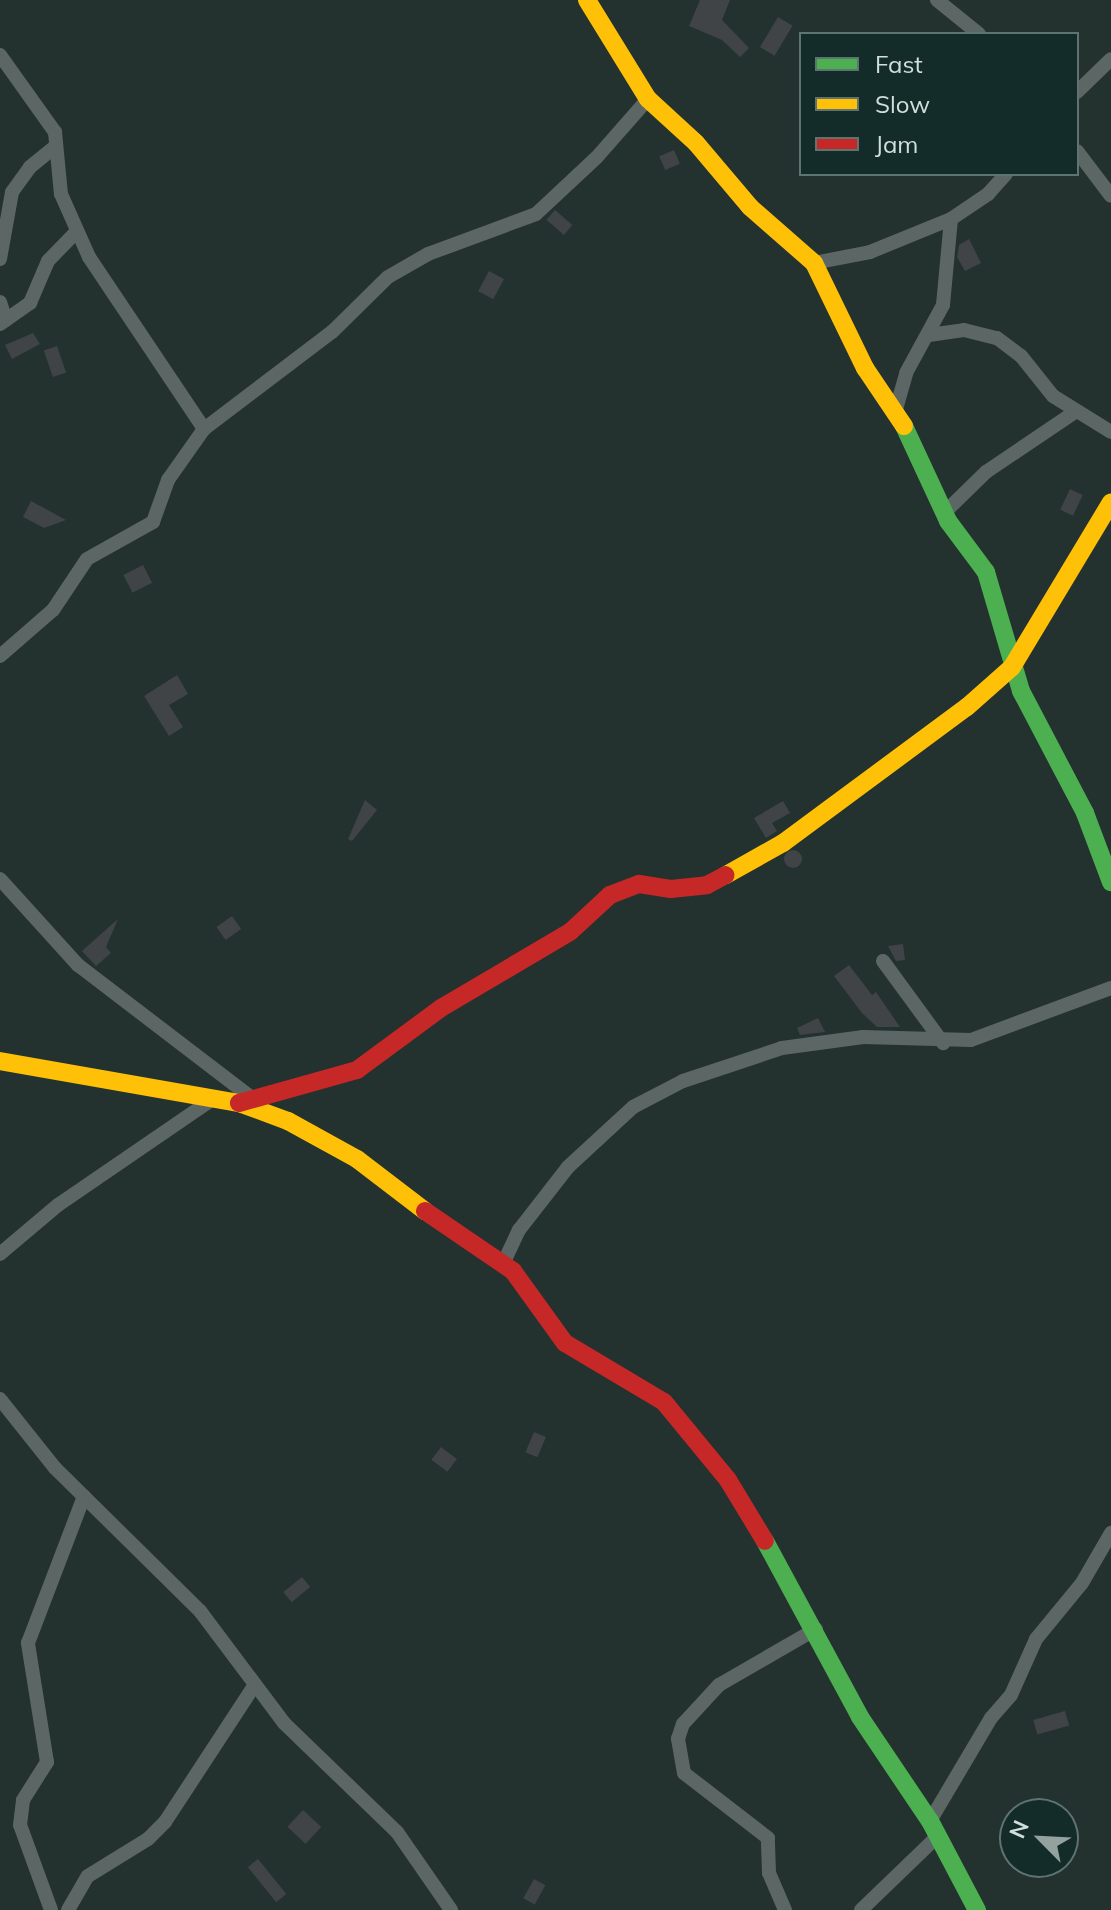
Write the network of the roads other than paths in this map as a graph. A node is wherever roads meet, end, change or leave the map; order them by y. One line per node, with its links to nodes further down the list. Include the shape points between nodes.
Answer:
1 (587, 0): 7 (street)
2 (937, 0): 3 (street)
3 (977, 32)
4 (0, 55): 8 (street, via 52,126)
5 (1111, 59): 6 (street)
6 (1079, 90)
7 (648, 99): 15 (street, via 696,143 771,230); 21 (street, via 536,214 428,254 388,277 332,332)
8 (56, 146): 13 (street, via 58,182); 14 (street, via 30,167 12,192)
9 (1079, 154): 11 (street)
10 (1004, 176): 12 (street)
11 (1111, 196)
12 (951, 219): 15 (street, via 870,252); 18 (street, via 945,295)
13 (77, 231): 17 (street, via 48,261 30,303); 21 (street)
14 (0, 259)
15 (814, 263): 19 (street, via 865,368)
16 (0, 302): 17 (street)
17 (3, 322)
18 (929, 335): 19 (street, via 906,373); 20 (street, via 964,330 997,338)
19 (896, 409): 24 (street)
20 (1075, 412): 22 (street); 24 (street, via 986,472)
21 (204, 429): 25 (street, via 168,480 151,524 87,559 53,610)
22 (1111, 432)
23 (1111, 502): 26 (street)
24 (944, 513): 26 (street, via 986,572 1003,616)
25 (0, 656)
26 (1012, 667): 28 (street, via 1032,716 1085,813); 34 (street, via 967,707 738,872 694,888 639,884 610,895 570,932 451,1001 357,1070)
27 (0, 879): 34 (street, via 78,965)
28 (1111, 882)
29 (883, 961): 31 (street)
30 (1111, 988): 31 (street, via 985,1036)
31 (943, 1043): 36 (street, via 871,1037 782,1048 683,1081 633,1107 568,1167 519,1230)
32 (0, 1061): 33 (street)
33 (213, 1099): 34 (street); 35 (street, via 58,1205)
34 (246, 1101): 36 (street, via 357,1159)
35 (0, 1254)
36 (503, 1264): 40 (street, via 524,1282 565,1343 664,1402 687,1426 728,1480)
37 (0, 1399): 38 (street)
38 (84, 1496): 41 (street, via 184,1594); 43 (street, via 28,1643 47,1762 23,1800 20,1825)
39 (1111, 1533): 42 (street, via 1082,1583 1036,1639 1011,1695 991,1718)
40 (816, 1629): 42 (street, via 860,1717); 46 (street, via 719,1685 683,1724 678,1739 684,1773 768,1838 769,1873)
41 (254, 1686): 44 (street, via 165,1822 148,1839 88,1876); 45 (street, via 317,1758 397,1832)
42 (934, 1828): 47 (street); 48 (street)
43 (51, 1910)
44 (68, 1910)
45 (451, 1910)
46 (785, 1910)
47 (861, 1910)
48 (977, 1910)

